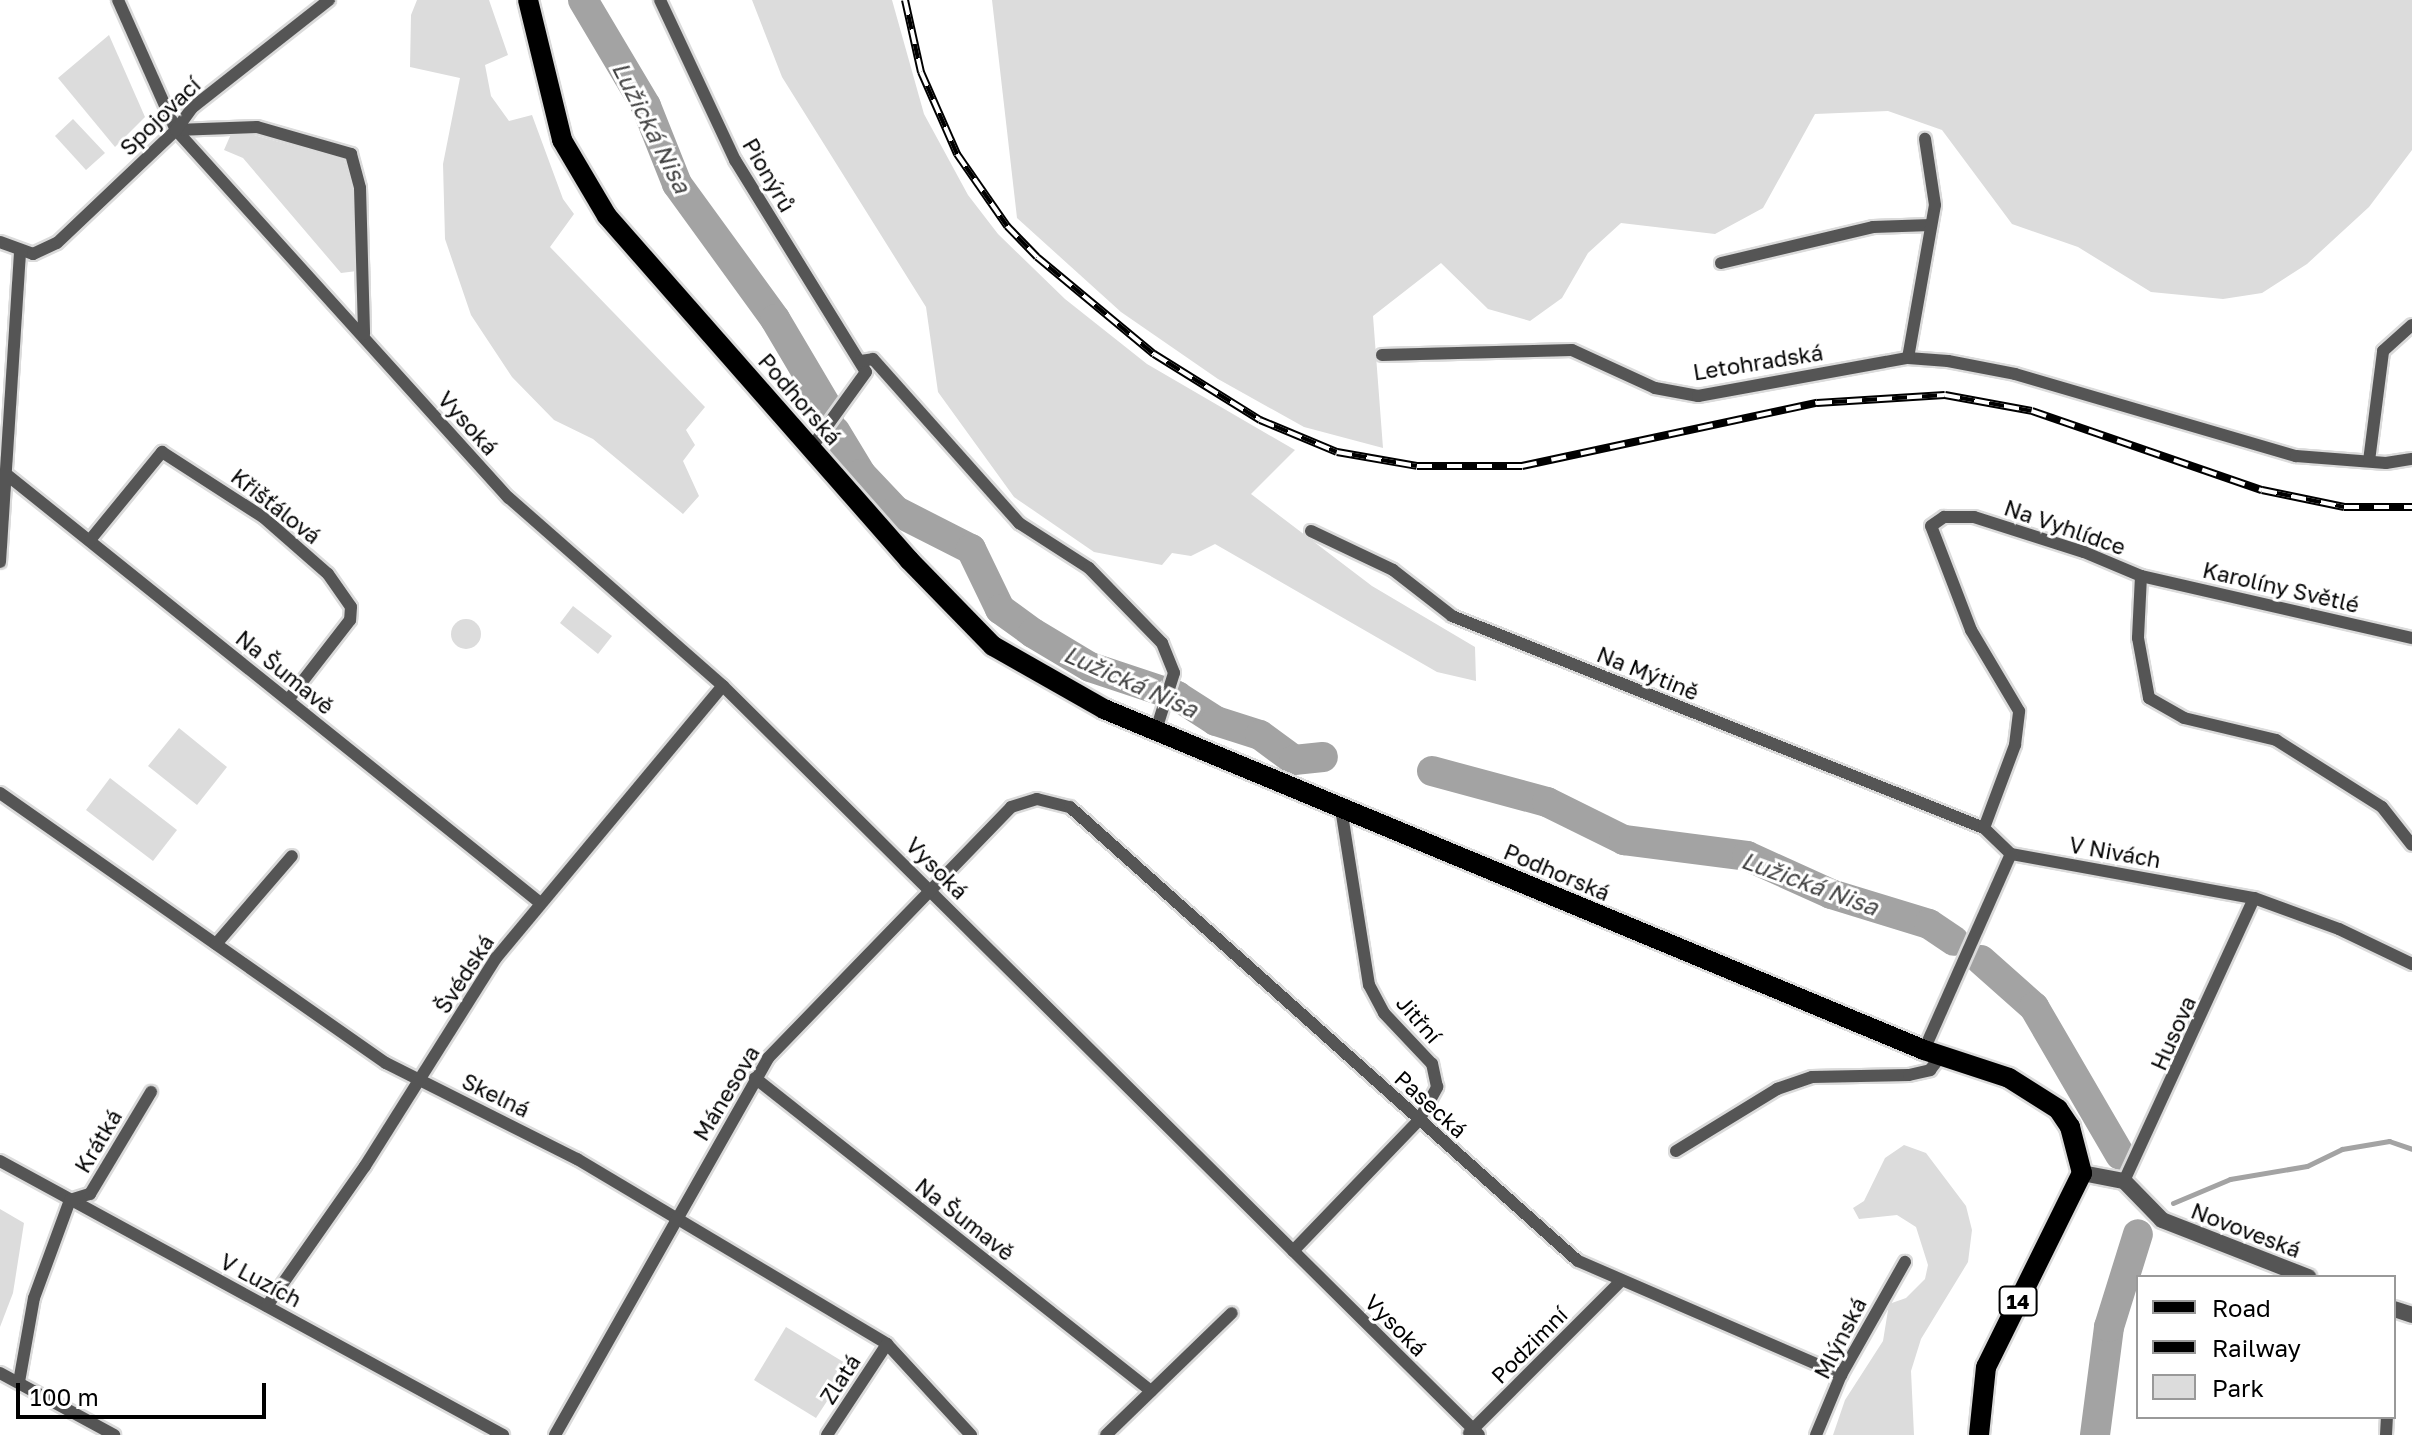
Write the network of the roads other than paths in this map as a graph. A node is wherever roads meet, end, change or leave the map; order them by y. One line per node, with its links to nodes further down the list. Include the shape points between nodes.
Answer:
1 (118, 0): 5 (street, Vysoká)
2 (329, 0): 5 (street, Spojovací, via 193,107)
3 (528, 0): 16 (main road, Podhorská, via 562,140 576,170 607,216)
4 (660, 0): 15 (street, Pionýrů, via 735,160)
5 (176, 130): 9 (street, Spojovací, via 57,243); 12 (street, Vysoká); 12 (street, via 257,127 351,154 360,188)
6 (1925, 139): 7 (street, via 1935,205)
7 (1931, 225): 10 (street, via 1873,227); 14 (street)
8 (0, 242): 9 (street)
9 (20, 254): 19 (street)
10 (1721, 263)
11 (2412, 325): 18 (street, via 2383,351)
12 (364, 334): 25 (street, Vysoká, via 509,498)
13 (1382, 355): 14 (street, Letohradská, via 1572,350 1655,388 1698,396)
14 (1908, 358): 18 (street, Letohradská, via 2015,374 2296,456)
15 (861, 361): 16 (street, via 866,372 862,383); 27 (street, Pionýrů, via 873,359 919,404 1019,523 1089,568 1162,643 1172,663 1172,685)
16 (811, 448): 27 (main road, Podhorská, via 993,646 1034,674)
17 (2412, 459): 18 (street, Letohradská)
18 (2369, 461)
19 (6, 474): 21 (street, Na Šumavě); 22 (street)
20 (1311, 531): 31 (street, Na Mýtině, via 1393,570 1452,616)
21 (90, 540): 26 (street, Na Šumavě); 26 (street, Křišťálová, via 162,452 263,517 328,574 351,607 350,620)
22 (0, 562)
23 (2141, 576): 24 (street, Karolíny Světlé); 31 (street, Na Vyhlídce, via 1974,517 1944,517 1931,526 1971,630 2019,711 2015,745); 32 (street, Na Vyhlídce, via 2138,638 2149,698 2184,718 2276,740 2382,807)
24 (2412, 638)
25 (723, 686): 35 (street, Vysoká); 37 (street, Švédská)
26 (288, 700): 37 (street, Na Šumavě)
27 (1160, 720): 30 (main road, Podhorská)
28 (0, 793): 38 (street, Skelná)
29 (1037, 799): 35 (street, Mánesova, via 1011,807); 44 (street, Pasecká, via 1055,801 1079,815)
30 (1341, 808): 40 (main road, Podhorská); 44 (street, Jitřní, via 1369,985 1384,1013 1432,1064 1437,1087)
31 (1984, 828): 33 (street, Na Mýtině)
32 (2412, 845)
33 (2011, 854): 36 (street, V Nivách); 40 (street)
34 (292, 856): 38 (street)
35 (931, 890): 41 (street, Mánesova, via 798,1024); 51 (street, Vysoká)
36 (2254, 898): 39 (street, V Nivách, via 2339,929); 48 (street, Husova)
37 (539, 902): 42 (street, Švédská, via 496,958)
38 (216, 944): 42 (street, Skelná)
39 (2412, 964)
40 (1933, 1053): 45 (street, via 1930,1070 1909,1075 1812,1077 1777,1089); 47 (main road, Podhorská, via 2009,1078 2058,1109 2070,1127)
41 (755, 1078): 50 (street, Mánesova); 61 (street, Na Šumavě)
42 (419, 1082): 50 (street, Skelná, via 493,1114); 55 (street, Švédská)
43 (151, 1092): 49 (street, Krátká, via 90,1194)
44 (1419, 1120): 51 (street, Jitřní); 54 (street, Pasecká, via 1578,1261)
45 (1676, 1151)
46 (0, 1161): 49 (street, V Luzích)
47 (2082, 1173): 48 (street); 70 (main road, 14, via 1986,1367)
48 (2124, 1181): 53 (street, Novoveská, via 2169,1223)
49 (70, 1200): 55 (street, V Luzích); 60 (street, Krátká, via 34,1298)
50 (678, 1218): 57 (street, Skelná); 65 (street, Mánesova)
51 (1293, 1251): 62 (street, Vysoká)
52 (1905, 1262): 59 (street, Mlýnská)
53 (2303, 1275)
54 (1619, 1283): 59 (street, Pasecká); 62 (street, Podzimní)
55 (267, 1306): 64 (street, V Luzích)
56 (1232, 1313): 61 (street)
57 (887, 1344): 66 (street, Zlatá); 67 (street, Skelná)
58 (0, 1373): 60 (street)
59 (1841, 1375): 69 (street, Mlýnská)
60 (19, 1382): 63 (street)
61 (1151, 1391): 68 (street)
62 (1473, 1433)
63 (114, 1435)
64 (503, 1435)
65 (555, 1435)
66 (827, 1435)
67 (971, 1435)
68 (1106, 1435)
69 (1816, 1435)
70 (1979, 1435)

